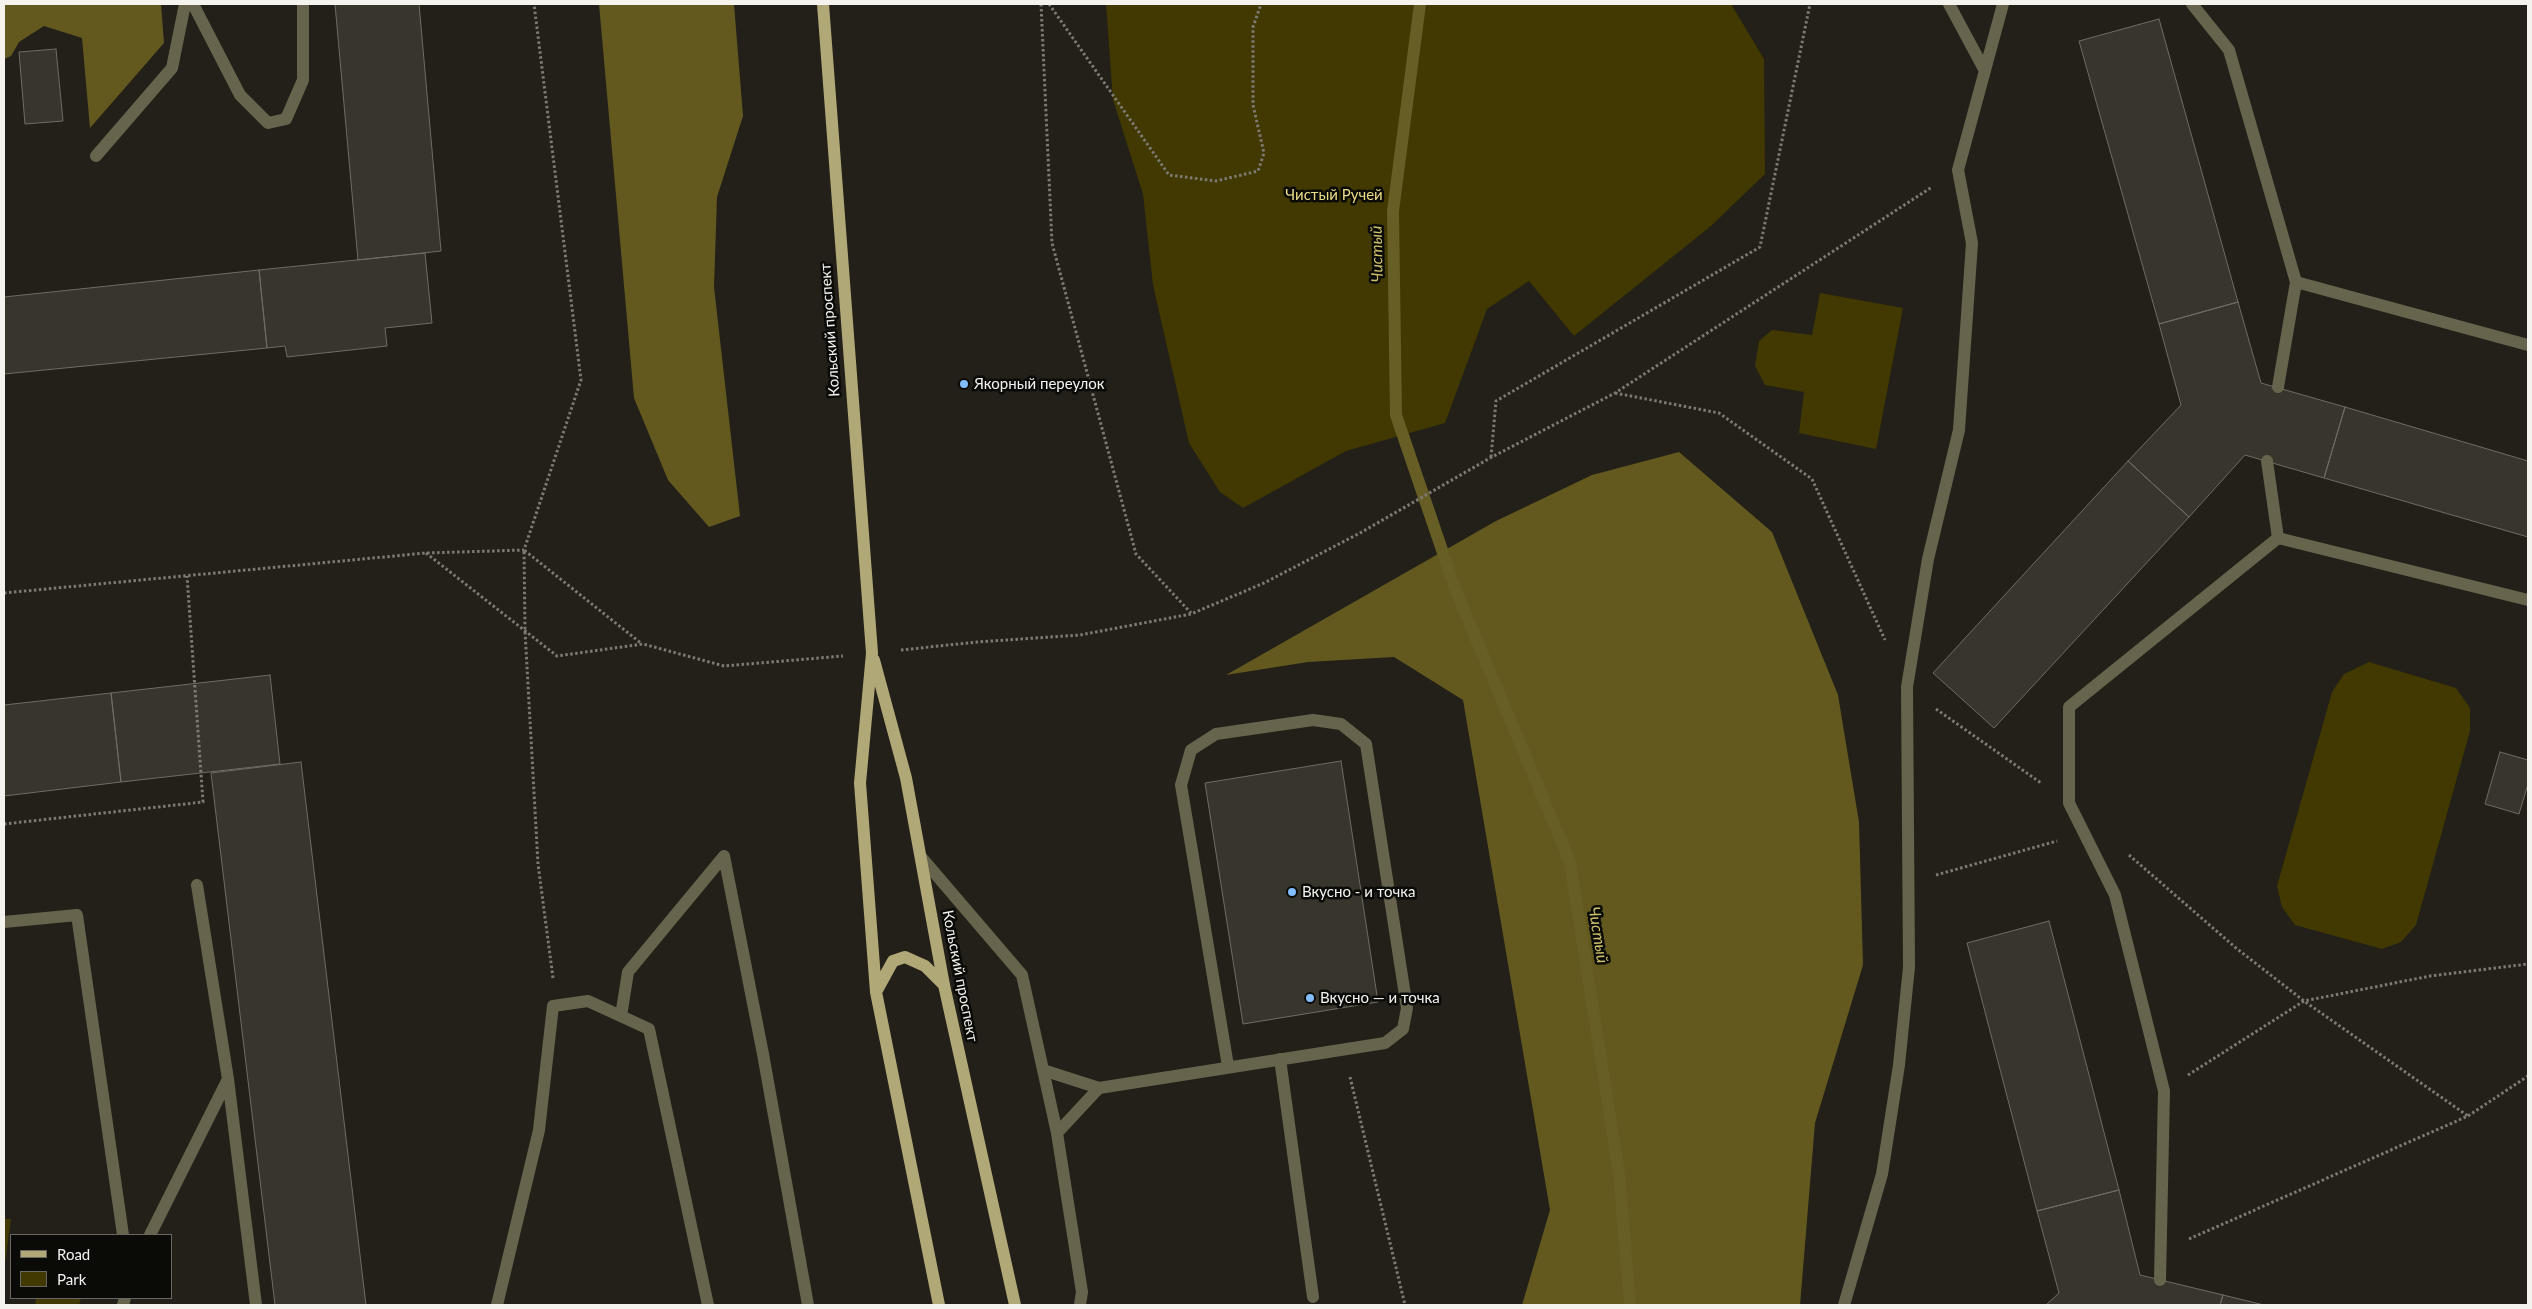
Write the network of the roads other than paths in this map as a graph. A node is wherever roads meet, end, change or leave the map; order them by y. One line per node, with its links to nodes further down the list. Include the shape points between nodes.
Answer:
1 (185, 4): 9 (street, via 172,68)
2 (193, 4): 3 (street, via 240,95 268,123 286,119 303,80)
3 (303, 4)
4 (823, 4): 16 (main road, Кольский проспект)
5 (1949, 4): 8 (street)
6 (2003, 4): 8 (street)
7 (2192, 4): 10 (street, via 2229,50)
8 (1985, 71): 40 (street, via 1958,170 1972,243 1958,430 1928,559 1907,687 1909,968 1898,1074 1882,1174)
9 (96, 156)
10 (2296, 282): 11 (street); 12 (street)
11 (2528, 346)
12 (2278, 388)
13 (2267, 461): 14 (street)
14 (2278, 538): 15 (street); 31 (street, via 2069,706 2069,804 2115,895 2164,1091)
15 (2528, 600)
16 (872, 653): 17 (main road, Кольский проспект, via 906,778); 21 (main road, Кольский проспект, via 860,783)
17 (921, 857): 20 (main road, Кольский проспект); 25 (street, via 1022,975)
18 (197, 885): 26 (street)
19 (4, 922): 29 (street, via 77,915)
20 (944, 984): 21 (main road, via 925,966 905,956 893,961); 38 (main road, Кольский проспект)
21 (876, 992): 37 (main road, Кольский проспект)
22 (621, 1016): 34 (street, via 588,1001 553,1006 539,1130); 35 (street, via 648,1029); 36 (street, via 628,972 724,856 764,1054)
23 (1280, 1059): 24 (street); 24 (street, via 1385,1044 1403,1029 1407,1008 1366,744 1341,724 1312,720 1216,734 1191,750 1181,785); 32 (street)
24 (1228, 1066): 27 (street)
25 (1043, 1070): 27 (street); 28 (street)
26 (228, 1079): 30 (street); 33 (street)
27 (1099, 1088): 28 (street)
28 (1057, 1133): 39 (street, via 1082,1292)
29 (123, 1234)
30 (150, 1234)
31 (2160, 1280)
32 (1314, 1297)
33 (256, 1305)
34 (498, 1305)
35 (708, 1305)
36 (808, 1305)
37 (938, 1305)
38 (1015, 1305)
39 (1080, 1305)
40 (1844, 1305)

